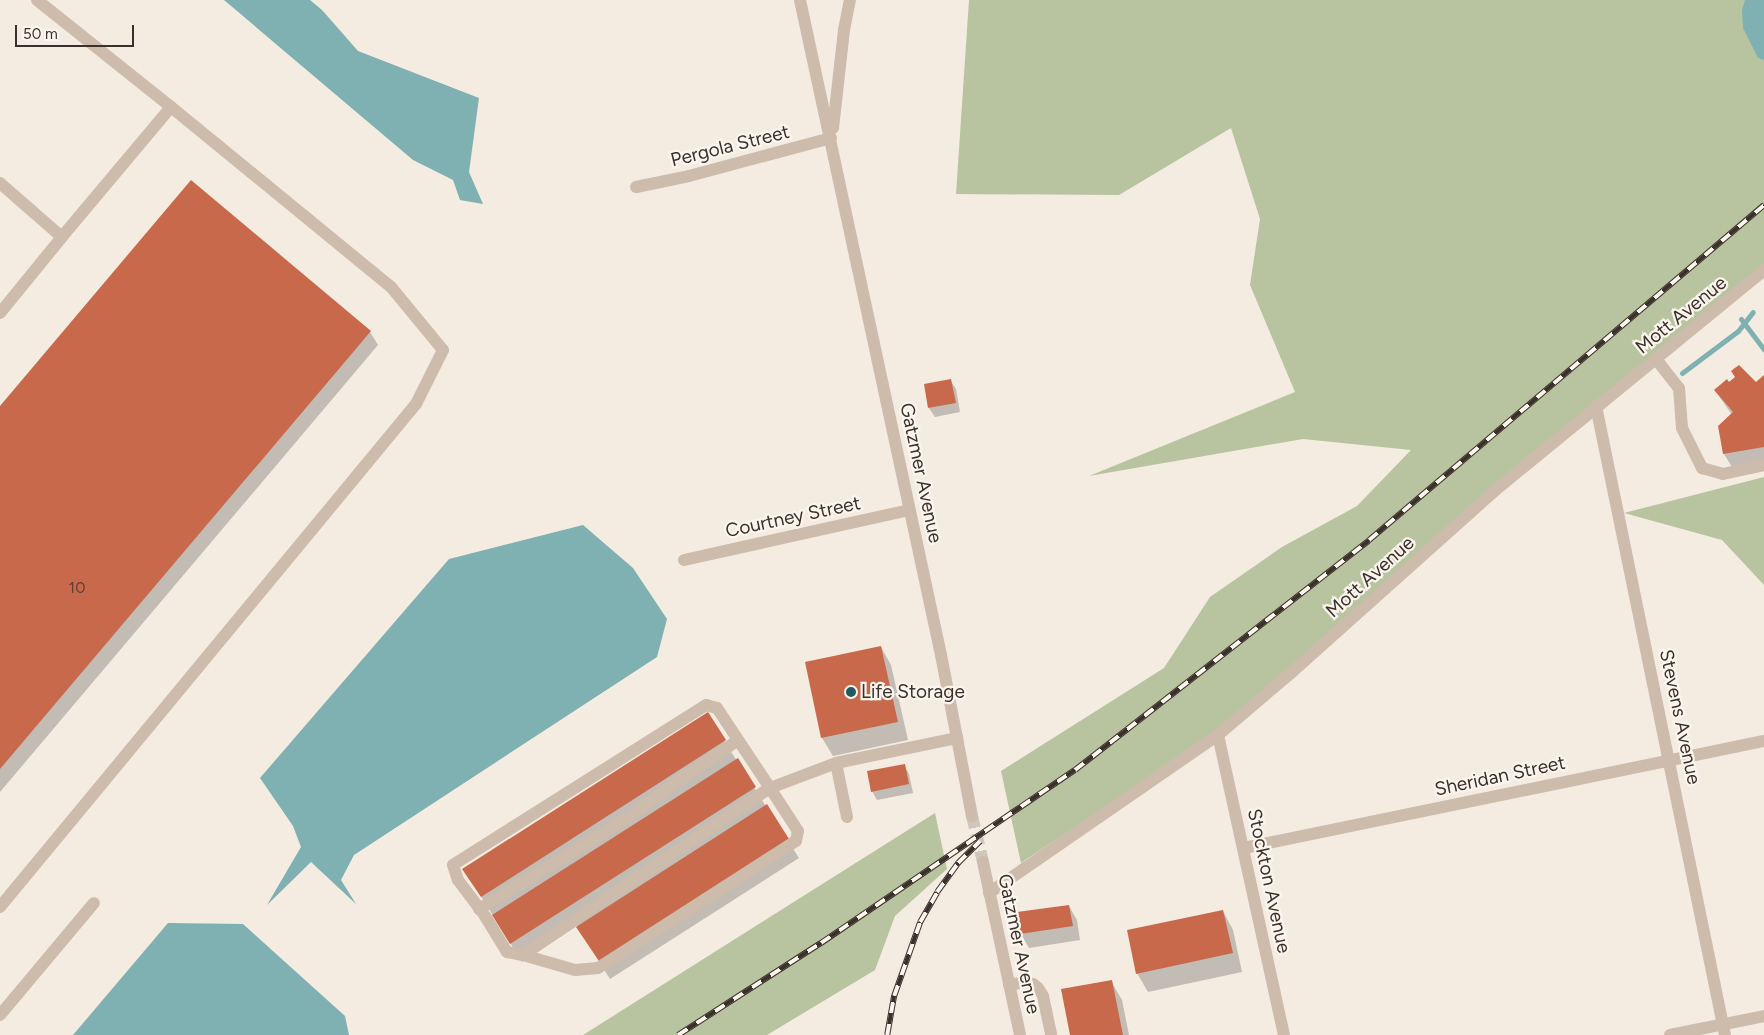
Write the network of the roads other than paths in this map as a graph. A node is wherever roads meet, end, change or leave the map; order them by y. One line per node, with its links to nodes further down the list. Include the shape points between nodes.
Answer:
1 (37, 0): 4 (street)
2 (800, 0): 5 (street, Gatzmer Avenue)
3 (850, 0): 5 (street)
4 (172, 108): 8 (street); 29 (street, via 391,287 443,350 416,404)
5 (831, 138): 7 (street, Pergola Street); 14 (street, Gatzmer Avenue)
6 (0, 183): 8 (street)
7 (636, 187)
8 (62, 237): 10 (street)
9 (1764, 270): 11 (street, Mott Avenue)
10 (0, 313)
11 (1656, 360): 12 (street, Mott Avenue); 13 (street, via 1679,388 1682,428 1702,468 1723,474)
12 (1596, 406): 16 (street, Mott Avenue, via 1493,492); 20 (street, Stevens Avenue)
13 (1764, 465)
14 (910, 510): 15 (street, Courtney Street); 17 (street, Gatzmer Avenue)
15 (684, 560)
16 (1218, 735): 25 (street, Stockton Avenue); 27 (street, Mott Avenue)
17 (957, 738): 21 (street); 23 (street, Gatzmer Avenue)
18 (738, 740): 22 (street); 30 (street, via 625,820); 30 (street, via 717,708 706,705 453,866 458,880)
19 (1764, 741): 20 (street, Sheridan Street)
20 (1670, 760): 25 (street, Sheridan Street); 35 (street, Stevens Avenue)
21 (836, 763): 22 (street); 24 (street)
22 (770, 788): 31 (street); 31 (street, via 798,831 796,841 598,968 575,970)
23 (972, 816)
24 (847, 817)
25 (1244, 848): 38 (street, Stockton Avenue)
26 (982, 862): 27 (street, Gatzmer Avenue)
27 (989, 893): 32 (street, Gatzmer Avenue)
28 (94, 902): 33 (street)
29 (0, 906)
30 (479, 909): 31 (street, via 506,952)
31 (523, 955)
32 (1009, 985): 36 (street, Gatzmer Avenue); 37 (street, via 1026,982 1038,988 1043,996)
33 (0, 1015)
34 (1764, 1016): 35 (street)
35 (1724, 1030): 39 (street)
36 (1020, 1035)
37 (1052, 1035)
38 (1284, 1035)
39 (1670, 1035)

